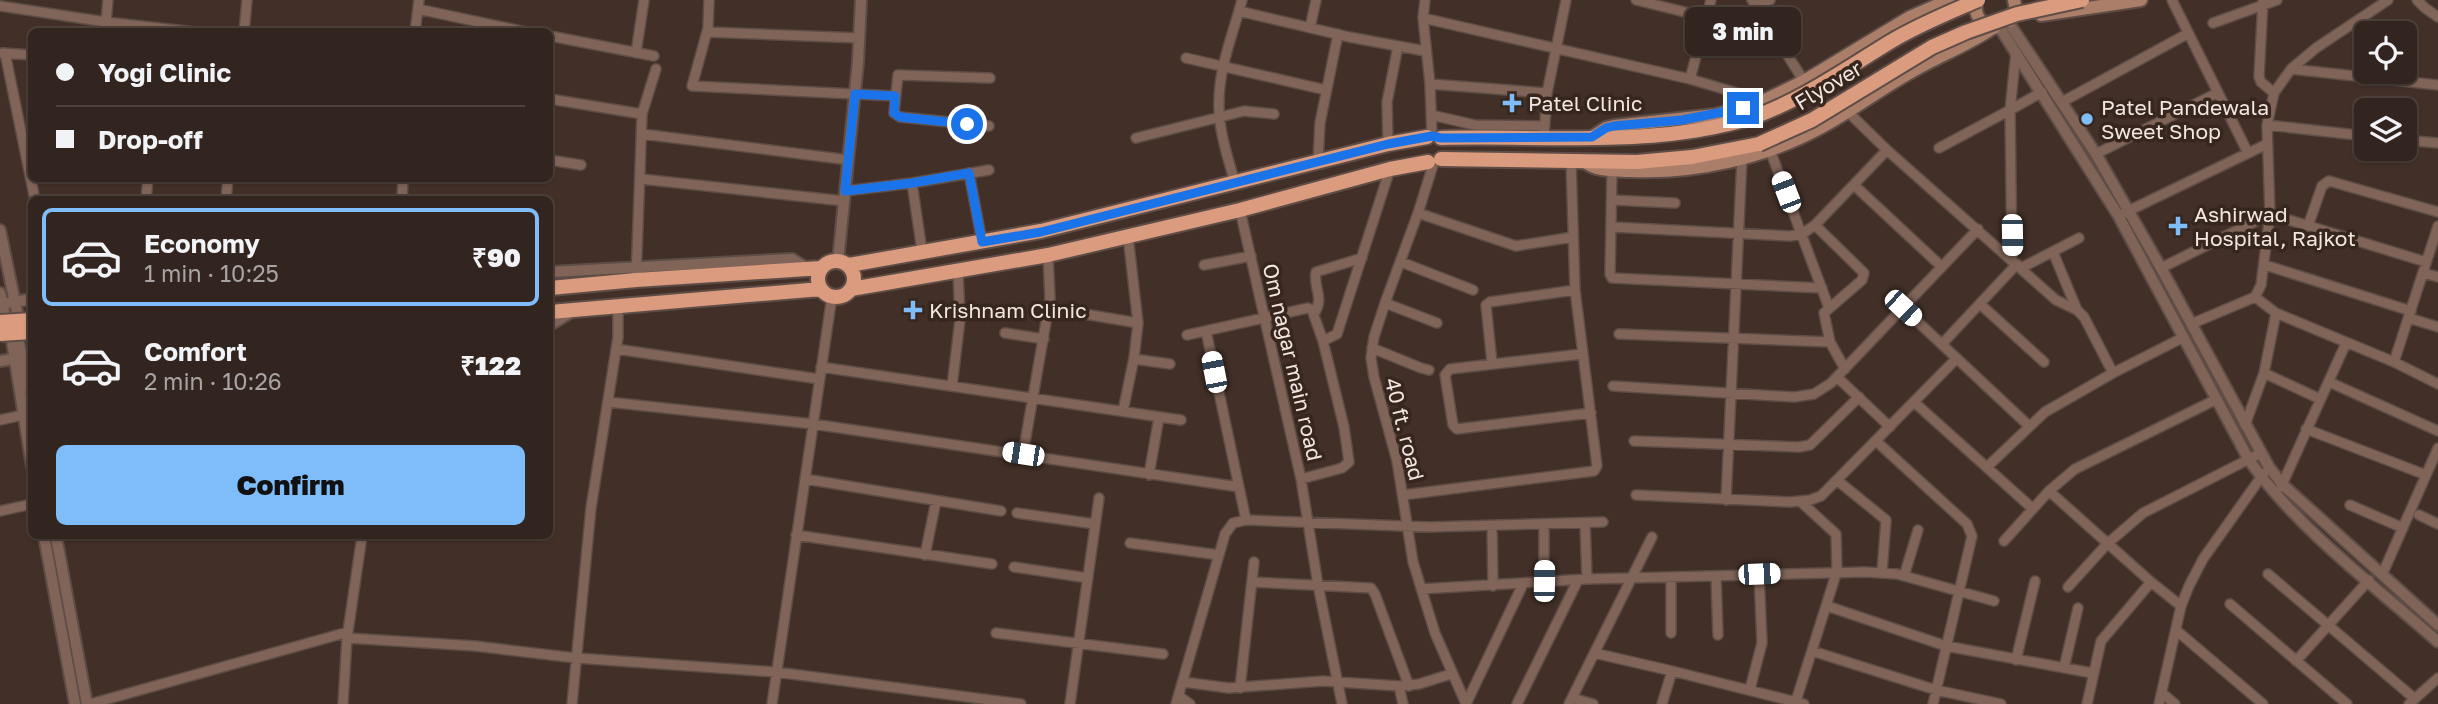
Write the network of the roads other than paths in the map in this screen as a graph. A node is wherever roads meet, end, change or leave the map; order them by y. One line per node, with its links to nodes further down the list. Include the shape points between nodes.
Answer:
1 (108, 0): 30 (street)
2 (247, 0): 35 (street)
3 (644, 0): 49 (street)
4 (709, 0): 39 (street)
5 (861, 0): 43 (street)
6 (1242, 0): 26 (street)
7 (1316, 0): 38 (street)
8 (1425, 0): 29 (street)
9 (1566, 0): 45 (street)
10 (1636, 0): 27 (street)
11 (1711, 0): 27 (street)
12 (1770, 0): 22 (street)
13 (1949, 0): 58 (main road, via 1910,17)
14 (1978, 0): 32 (main road, via 1977,17 1987,26); 83 (highway, Flyover, bridge, via 1926,22 1811,92 1751,118 1690,131)
15 (2014, 0): 32 (main road, via 2016,10)
16 (2082, 0): 89 (highway, Flyover, bridge, via 2003,18 1932,47)
17 (2141, 0): 32 (main road)
18 (2172, 0): 41 (street)
19 (2277, 0): 23 (street)
20 (2388, 0): 55 (street)
21 (2417, 0): 28 (street)
22 (1754, 3): 58 (street)
23 (2262, 3): 31 (street); 65 (street, via 2259,77)
24 (419, 4): 36 (street); 37 (street)
25 (0, 6): 30 (street)
26 (1239, 11): 38 (street); 53 (street)
27 (1706, 17): 33 (street); 57 (street)
28 (2438, 17)
29 (1423, 18): 45 (street); 46 (street)
30 (106, 22): 34 (street)
31 (2213, 23)
32 (2003, 24): 47 (street); 70 (street); 72 (main road)
33 (1741, 26)
34 (146, 28)
35 (244, 28)
36 (416, 28)
37 (511, 28)
38 (1310, 28): 40 (street)
39 (707, 32): 43 (street); 66 (street, via 692,86)
40 (1338, 34): 44 (street); 61 (street)
41 (2187, 34): 64 (street); 70 (street)
42 (553, 37): 49 (street)
43 (859, 38): 66 (street)
44 (1398, 46): 46 (street); 87 (street, via 1387,102)
45 (1555, 49): 57 (street); 63 (street)
46 (1425, 51): 59 (street)
47 (2016, 52): 62 (street); 71 (street)
48 (3, 53): 50 (street); 100 (street)
49 (636, 53): 51 (street)
50 (28, 55)
51 (654, 57)
52 (1186, 58): 53 (street)
53 (1222, 67): 61 (street); 76 (street)
54 (656, 69): 73 (street)
55 (2291, 69): 60 (street); 65 (street)
56 (990, 78): 67 (street, via 902,74 897,78)
57 (1690, 79): 69 (street)
58 (1804, 80): 69 (main road)
59 (1430, 84): 63 (street); 75 (street)
60 (2438, 85)
61 (1326, 90): 98 (street)
62 (2042, 92): 71 (street); 116 (street)
63 (1547, 93): 79 (street)
64 (2217, 93): 92 (street); 93 (street)
65 (2274, 93): 77 (street)
66 (855, 94): 67 (street); 96 (street)
67 (895, 96): 78 (street, via 896,116)
68 (553, 99): 73 (street)
69 (1764, 101): 83 (main road, via 1715,115 1614,126)
70 (2062, 102): 93 (street)
71 (2010, 110): 90 (street); 138 (street)
72 (1847, 111): 89 (main road, via 1804,136); 91 (street)
73 (642, 114): 80 (street)
74 (1274, 114): 76 (street, via 1244,111)
75 (1431, 115): 79 (street); 82 (street)
76 (1219, 116): 84 (street); 108 (street)
77 (2267, 125): 81 (street); 88 (street)
78 (989, 126)
79 (1544, 132): 82 (highway, Flyover); 83 (highway, Flyover)
80 (642, 134): 96 (street); 106 (street)
81 (2354, 135)
82 (1433, 137): 87 (highway, Flyover); 97 (highway, via 1444,142 1446,151); 97 (highway, via 1420,145 1420,150 1424,159)
83 (1592, 137)
84 (1136, 138)
85 (2417, 141): 86 (street)
86 (2438, 143)
87 (1388, 144): 98 (highway, Flyover)
88 (2267, 144): 92 (street); 117 (street)
89 (1765, 147): 94 (main road); 99 (highway, Flyover, via 1637,162); 125 (street)
90 (1940, 148)
91 (1887, 150): 109 (street); 122 (street)
92 (2248, 153): 116 (street)
93 (2095, 154): 116 (street)
94 (1742, 158): 104 (main road, via 1672,170); 124 (street)
95 (553, 160): 101 (street)
96 (849, 160): 110 (street)
97 (1434, 161): 99 (highway, Flyover); 102 (highway, Flyover); 115 (street, 40 ft. road)
98 (1318, 162): 108 (highway, Flyover)
99 (1578, 162): 104 (main road); 127 (street)
100 (28, 164)
101 (582, 165)
102 (1390, 169): 113 (highway, Flyover); 134 (street)
103 (989, 170): 105 (street)
104 (1612, 170): 111 (street)
105 (969, 173): 107 (street); 129 (street)
106 (640, 179): 110 (street); 146 (street)
107 (912, 183): 110 (street); 130 (street)
108 (1235, 183): 129 (highway, Flyover, via 1041,232)
109 (1854, 185): 118 (street); 141 (street)
110 (845, 196): 137 (street)
111 (1612, 200): 112 (street); 121 (street)
112 (1675, 202)
113 (1240, 210): 126 (highway, Flyover); 133 (street, Om nagar main road)
114 (2438, 212): 119 (street, via 2329,181 2322,186)
115 (1418, 213): 127 (street, via 1516,246); 135 (street, 40 ft. road)
116 (2123, 213): 143 (street); 184 (street)
117 (2270, 215): 119 (street); 140 (street); 143 (street)
118 (1815, 225): 125 (street); 164 (street, via 1864,273 1862,280)
119 (2308, 226): 136 (street)
120 (2438, 226): 136 (street)
121 (1612, 228): 124 (street); 149 (street, via 1612,278)
122 (1978, 229): 138 (street); 141 (street)
123 (0, 230): 159 (street)
124 (1740, 232): 125 (street); 149 (street)
125 (1802, 234): 151 (street)
126 (1128, 236): 132 (highway, Flyover); 175 (street)
127 (1573, 237): 154 (street)
128 (2079, 238): 131 (street)
129 (982, 242): 130 (highway, Flyover)
130 (922, 251): 137 (highway, Flyover)
131 (2053, 252): 138 (street); 167 (street)
132 (1048, 255): 144 (highway, Flyover); 163 (street)
133 (1251, 256): 139 (street); 172 (street, Om nagar main road)
134 (1362, 258): 170 (street, via 1316,272 1320,301); 187 (street, via 1337,334)
135 (1401, 262): 153 (street); 160 (street, 40 ft. road)
136 (2426, 262): 147 (street)
137 (844, 263): 142 (highway, via 829,262); 152 (highway, via 855,274)
138 (2017, 264): 161 (street); 167 (street, via 2062,304)
139 (1204, 265)
140 (2264, 265): 156 (street); 171 (street)
141 (1942, 267): 165 (street)
142 (815, 268): 146 (highway); 155 (highway)
143 (2161, 268): 177 (street)
144 (958, 271): 152 (highway, Flyover); 212 (street, via 960,320)
145 (553, 272): 146 (street)
146 (637, 273): 150 (highway)
147 (2423, 273): 148 (street); 171 (street)
148 (2438, 277)
149 (1737, 286): 151 (street); 185 (street)
150 (553, 287)
151 (1822, 288): 164 (street)
152 (851, 289): 155 (highway, via 845,294)
153 (1473, 290)
154 (1575, 290): 193 (street); 200 (street, via 1486,305)
155 (826, 293): 162 (highway); 202 (street)
156 (2255, 297): 169 (street); 177 (street)
157 (28, 299): 159 (street)
158 (1, 301): 159 (street); 173 (street)
159 (14, 301): 173 (street)
160 (1385, 303): 176 (street); 191 (street, 40 ft. road)
161 (1980, 304): 190 (street); 198 (street)
162 (618, 306): 166 (highway); 192 (street)
163 (1049, 308): 175 (street); 186 (street)
164 (1829, 308): 188 (street, via 1824,313)
165 (1903, 308): 190 (street); 203 (street)
166 (575, 309): 168 (highway); 174 (street)
167 (2077, 310): 205 (street)
168 (553, 312)
169 (2276, 313): 189 (street); 206 (street)
170 (1314, 314): 172 (street, via 1308,308); 187 (street)
171 (2410, 315): 178 (street); 199 (street)
172 (1265, 317): 179 (street); 246 (street, Om nagar main road)
173 (14, 320): 181 (street, via 22,321 23,327); 181 (street, via 4,330)
174 (553, 323)
175 (1138, 323): 196 (street)
176 (1437, 323)
177 (2191, 324): 228 (street)
178 (2438, 327)
179 (1206, 331): 183 (street); 250 (street)
180 (1005, 333): 186 (street)
181 (15, 334): 194 (street)
182 (1619, 334): 185 (street)
183 (1187, 335)
184 (2184, 337): 205 (street); 217 (street)
185 (1735, 338): 188 (street); 214 (street)
186 (1044, 339): 215 (street)
187 (1323, 341): 246 (street, via 1349,462)
188 (1830, 342): 203 (street)
189 (2346, 342): 199 (street); 210 (street)
190 (1942, 344): 195 (street)
191 (1372, 348): 204 (street); 252 (street, 40 ft. road, via 1372,366)
192 (616, 349): 208 (street); 219 (street)
193 (1582, 354): 200 (street); 222 (street)
194 (23, 358): 197 (street); 209 (street); 223 (street)
195 (1957, 358): 220 (street); 229 (street)
196 (1134, 359): 201 (street); 221 (street)
197 (0, 361)
198 (2044, 362)
199 (2394, 362): 211 (street)
200 (1492, 363): 222 (street, via 1446,371 1457,429)
201 (1170, 364)
202 (821, 367): 208 (street); 212 (street)
203 (1845, 369): 207 (street)
204 (1429, 370)
205 (2113, 373): 229 (street)
206 (2264, 373): 218 (street); 228 (street)
207 (1838, 377): 214 (street, via 1804,397); 216 (street)
208 (820, 379): 227 (street)
209 (28, 380)
210 (2329, 382): 218 (street); 232 (street)
211 (2438, 384)
212 (952, 386): 215 (street)
213 (1613, 386): 214 (street)
214 (1731, 394): 236 (street)
215 (1032, 397): 221 (street); 239 (street)
216 (1859, 397): 230 (street); 236 (street, via 1810,445)
217 (2217, 399): 240 (street); 251 (street, via 2075,469)
218 (2320, 399): 231 (street)
219 (608, 402): 227 (street); 330 (street, via 591,508)
220 (1914, 402): 230 (street); 241 (street)
221 (1123, 411): 224 (street)
222 (1591, 413): 252 (street, via 1594,471)
223 (23, 415): 225 (street); 235 (street)
224 (1159, 416): 226 (street); 243 (street)
225 (0, 420)
226 (1181, 420)
227 (813, 424): 239 (street); 247 (street)
228 (2245, 425): 238 (street)
229 (2029, 426): 241 (street)
230 (1890, 427): 234 (street)
231 (2306, 429): 244 (street); 249 (street)
232 (2438, 431)
233 (1634, 441): 236 (street)
234 (1876, 441): 248 (street); 311 (street, via 1970,529 1972,541)
235 (28, 444)
236 (1729, 444): 256 (street)
237 (2438, 449): 244 (street)
238 (2261, 453): 240 (street); 242 (street)
239 (1023, 454): 243 (street)
240 (2249, 460): 245 (street); 284 (street, via 2143,513)
241 (1988, 466): 261 (street)
242 (2269, 467): 245 (street); 249 (street)
243 (1149, 475): 250 (street)
244 (2426, 475): 275 (street)
245 (2261, 477): 254 (street); 315 (street, via 2203,559)
246 (1301, 479): 267 (street, Om nagar main road)
247 (805, 480): 257 (street); 277 (street)
248 (1838, 481): 258 (street, via 1821,496); 291 (street, via 1886,520)
249 (2282, 484): 254 (street); 294 (street)
250 (1239, 487): 266 (street)
251 (2049, 491): 261 (street); 284 (street)
252 (1403, 495): 273 (street, 40 ft. road)
253 (1636, 495): 256 (street)
254 (2278, 495): 301 (street)
255 (1099, 498): 270 (street)
256 (1726, 500): 258 (street)
257 (936, 501): 263 (street); 285 (street)
258 (1801, 502): 290 (street, via 1836,534)
259 (28, 505): 262 (street)
260 (2350, 505): 275 (street)
261 (2033, 509): 282 (street)
262 (0, 511)
263 (1001, 511)
264 (1017, 513): 270 (street)
265 (2419, 515): 272 (street)
266 (1246, 520): 267 (street); 286 (street, via 1228,528)
267 (1308, 522): 273 (street); 307 (street)
268 (1603, 522): 269 (street)
269 (1585, 523): 271 (street); 300 (street)
270 (1095, 524): 298 (street)
271 (1544, 524): 274 (street); 302 (street)
272 (2438, 524)
273 (1406, 526): 274 (street); 310 (street, 40 ft. road)
274 (1492, 526): 308 (street)
275 (2403, 528): 294 (street)
276 (1918, 530): 296 (street)
277 (796, 535): 285 (street); 335 (street)
278 (1651, 537): 299 (street)
279 (45, 539): 352 (street)
280 (57, 539): 353 (street)
281 (362, 539): 322 (street)
282 (2004, 541)
283 (1130, 543): 286 (street)
284 (2108, 544): 305 (street); 309 (street)
285 (925, 555): 288 (street)
286 (1219, 555): 340 (street)
287 (1254, 562): 304 (street)
288 (992, 564)
289 (1014, 567): 298 (street)
290 (1837, 571): 291 (street); 292 (street); 314 (street)
291 (1882, 572): 296 (street)
292 (1759, 574): 295 (street); 344 (street, via 1762,643)
293 (2269, 574): 317 (street)
294 (2382, 575): 318 (street)
295 (1716, 576): 297 (street); 323 (street)
296 (1904, 576): 311 (street)
297 (1671, 577): 299 (street); 321 (street)
298 (1088, 578): 325 (street)
299 (1632, 578): 300 (street); 328 (street)
300 (1583, 580): 302 (street); 363 (street)
301 (2369, 580): 317 (street); 324 (street)
302 (1544, 581): 306 (street)
303 (2035, 581): 331 (street)
304 (1252, 582): 307 (street); 343 (street)
305 (2151, 582): 315 (street); 336 (street, via 2101,641)
306 (1523, 584): 308 (street); 362 (street)
307 (1318, 585): 339 (street); 342 (street, via 1373,590)
308 (1493, 586): 310 (street)
309 (2068, 587)
310 (1421, 589): 337 (street, 40 ft. road)
311 (1959, 591): 312 (street); 326 (street)
312 (1994, 601)
313 (2230, 604): 332 (street)
314 (1827, 606): 326 (street); 327 (street)
315 (2181, 606): 319 (street)
316 (2078, 608): 333 (street)
317 (2328, 625): 332 (street); 349 (street)
318 (2438, 625)
319 (2176, 630): 346 (street); 371 (street)
320 (996, 633): 325 (street)
321 (1671, 633)
322 (348, 635): 330 (street); 353 (street); 354 (street)
323 (1718, 635)
324 (2438, 642)
325 (1079, 643): 329 (street); 358 (street)
326 (1946, 646): 331 (street); 345 (street)
327 (1812, 651): 345 (street); 350 (street)
328 (1594, 653): 334 (street); 348 (street)
329 (1163, 654)
330 (576, 658): 335 (street); 355 (street)
331 (2016, 660): 333 (street)
332 (2296, 661): 372 (street)
333 (2064, 668): 336 (street)
334 (1672, 671): 344 (street); 365 (street)
335 (776, 672): 356 (street); 357 (street)
336 (2092, 673): 368 (street)
337 (1451, 674): 342 (street); 362 (street, 40 ft. road)
338 (2438, 678): 349 (street)
339 (1339, 681): 341 (street); 343 (street); 360 (street)
340 (1183, 682): 343 (street); 347 (street)
341 (1399, 686): 342 (street); 361 (street)
342 (1409, 686)
343 (1240, 688)
344 (1750, 689): 350 (street)
345 (1936, 690): 351 (street); 366 (street)
346 (2162, 693): 369 (street); 370 (street)
347 (1177, 700): 359 (street)
348 (1570, 701): 364 (street)
349 (2412, 701)
350 (1798, 703)
351 (1991, 703): 367 (street)
352 (75, 704)
353 (88, 704)
354 (343, 704)
355 (572, 704)
356 (772, 704)
357 (1021, 704)
358 (1070, 704)
359 (1190, 704)
360 (1342, 704)
361 (1403, 704)
362 (1466, 704)
363 (1517, 704)
364 (1593, 704)
365 (1662, 704)
366 (1933, 704)
367 (2001, 704)
368 (2087, 704)
369 (2159, 704)
370 (2175, 704)
371 (2263, 704)
372 (2347, 704)

